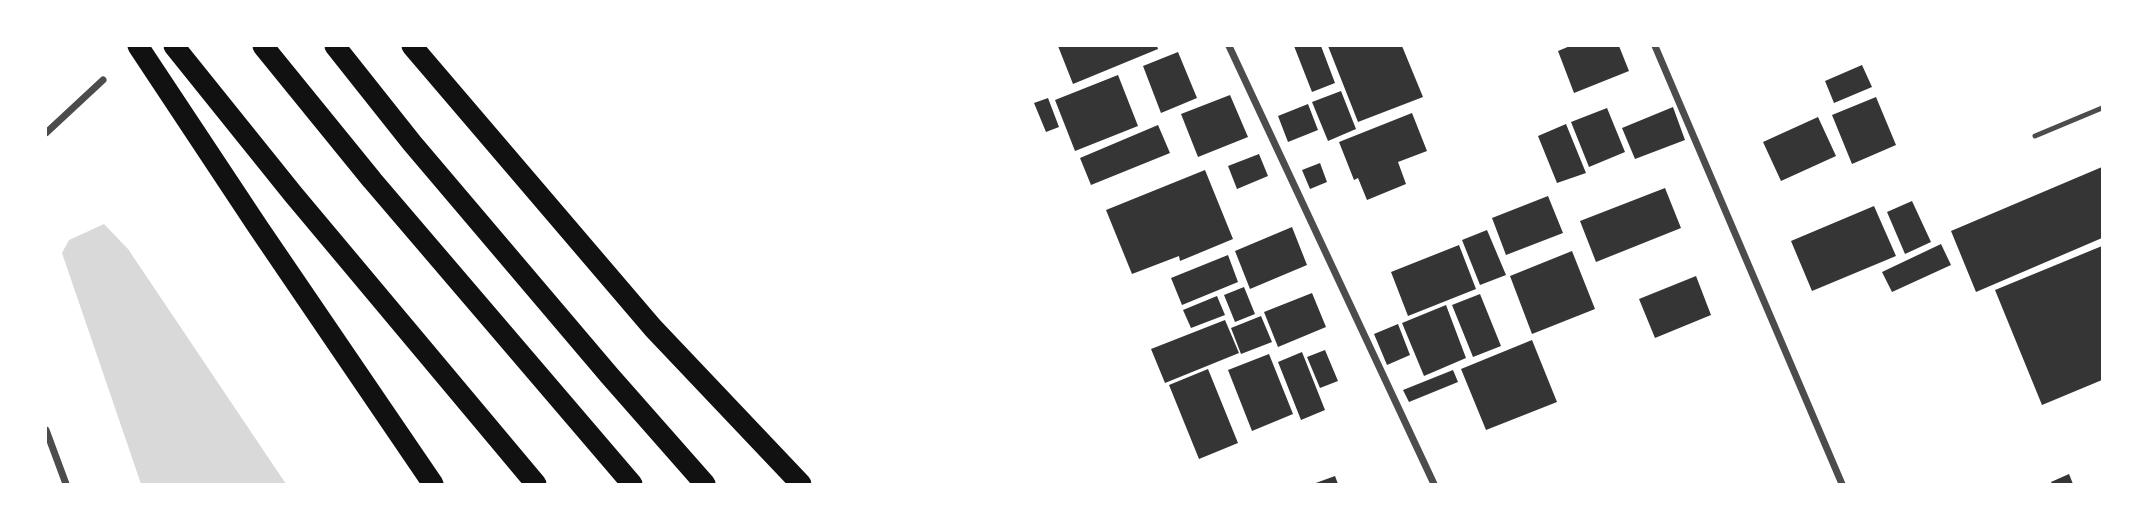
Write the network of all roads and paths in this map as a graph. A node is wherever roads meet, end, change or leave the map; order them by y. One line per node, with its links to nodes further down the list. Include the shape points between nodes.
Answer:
1 (138, 46): 14 (highway)
2 (174, 46): 15 (highway)
3 (263, 46): 16 (highway)
4 (335, 46): 17 (highway, via 412,143)
5 (412, 46): 18 (highway, via 653,328)
6 (1229, 46): 19 (street)
7 (1655, 46): 20 (street)
8 (103, 80): 10 (street)
9 (2102, 108): 11 (lane)
10 (46, 133)
11 (2035, 136)
12 (46, 430): 13 (street)
13 (66, 485)
14 (433, 485)
15 (536, 485)
16 (632, 485)
17 (705, 485)
18 (801, 485)
19 (1434, 485)
20 (1842, 485)

